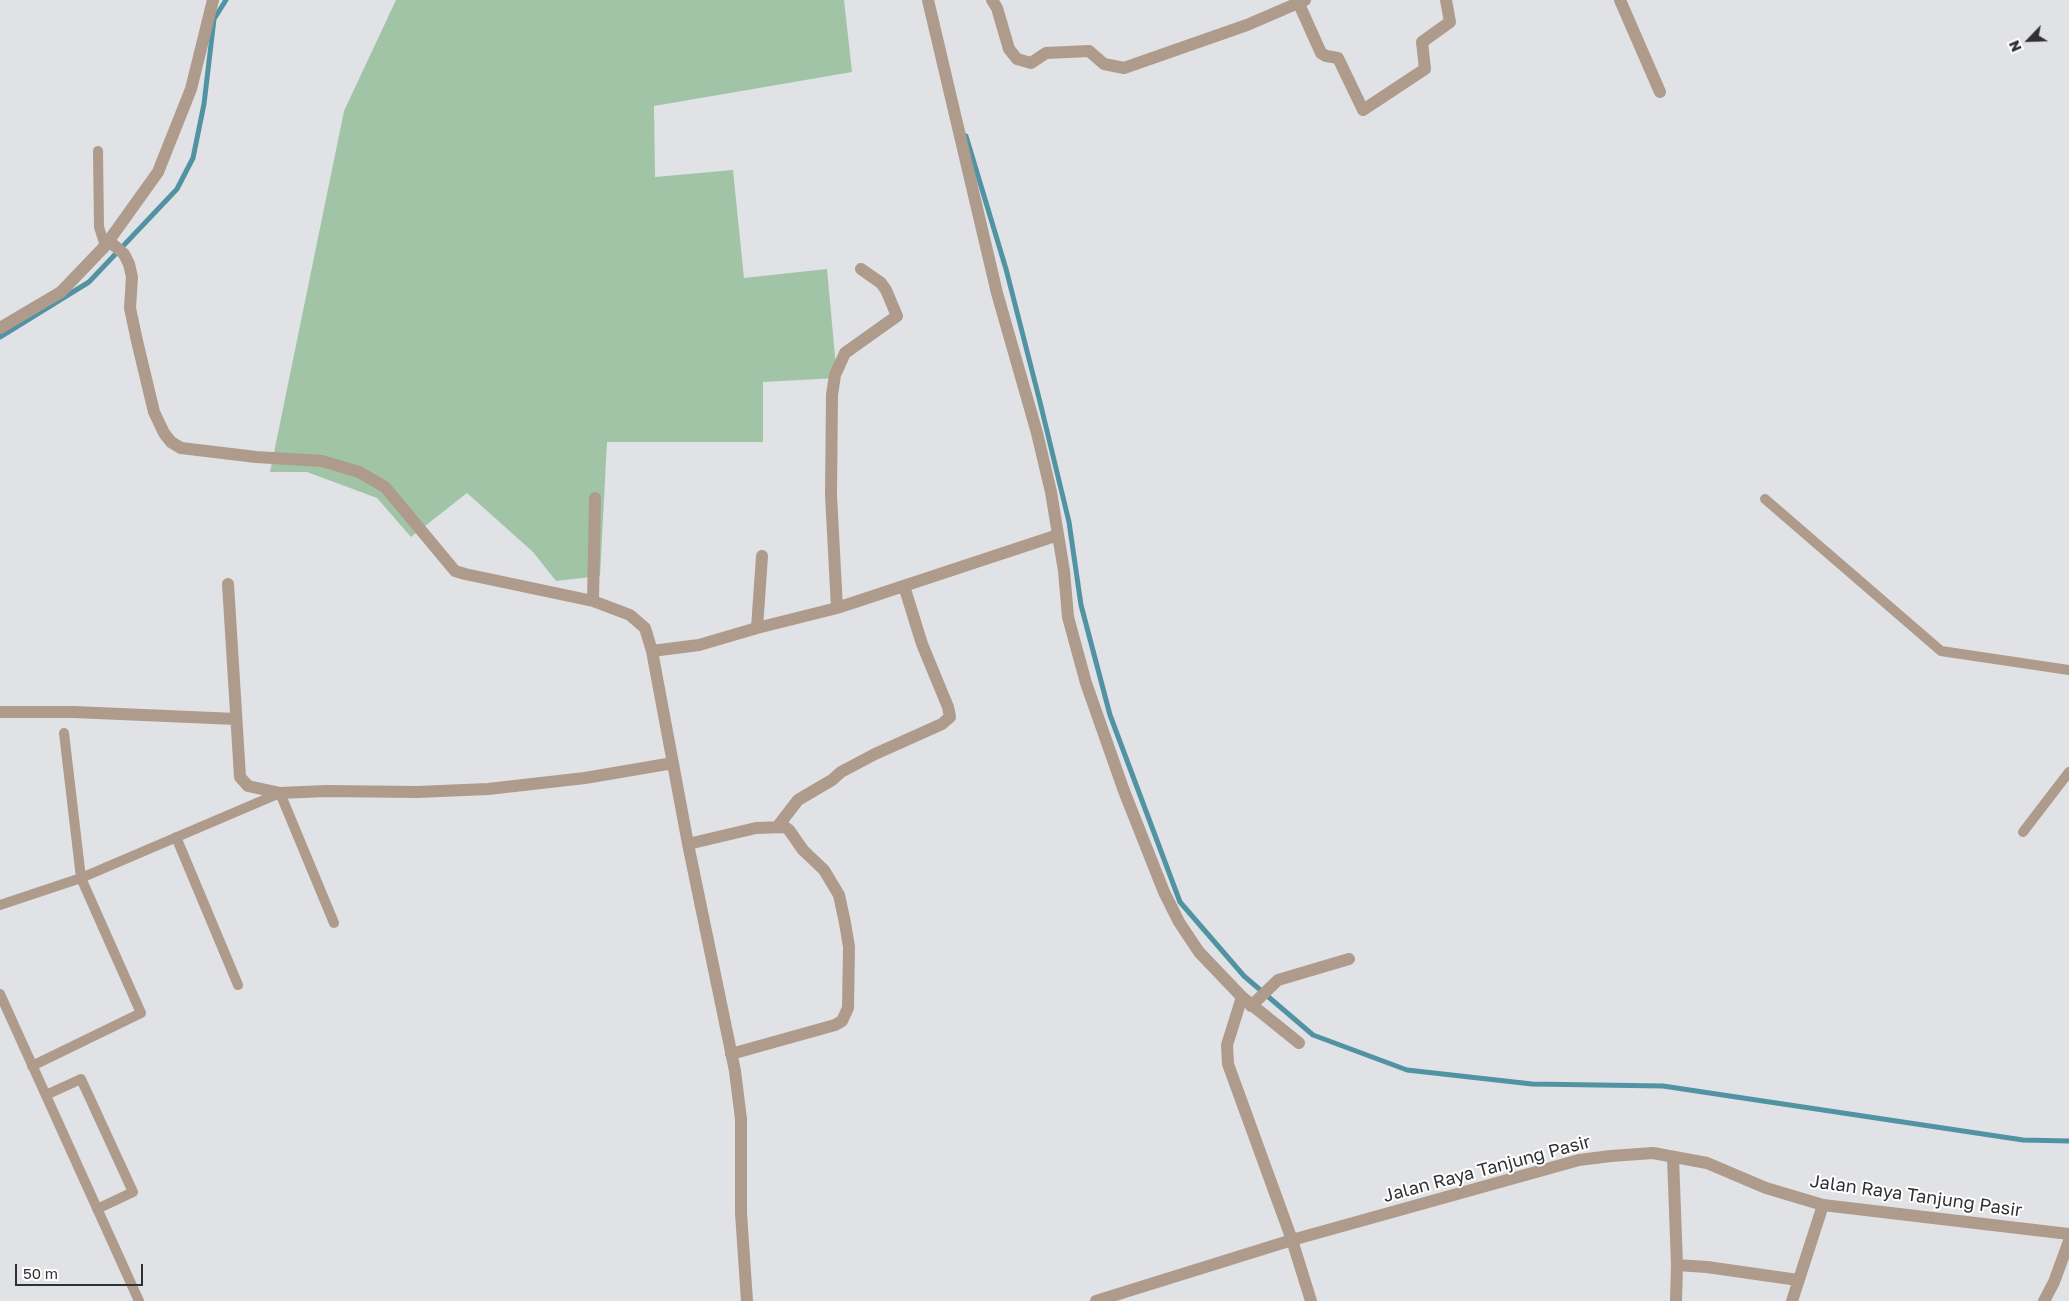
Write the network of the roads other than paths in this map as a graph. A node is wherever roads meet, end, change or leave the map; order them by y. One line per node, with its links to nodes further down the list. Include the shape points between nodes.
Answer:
1 (213, 0): 9 (street, via 191,89 158,172)
2 (928, 0): 14 (street, via 997,293 1037,433)
3 (992, 0): 6 (street, via 1009,49 1018,59 1031,63 1046,53 1088,51 1104,64 1124,68)
4 (1446, 0): 6 (street, via 1450,22 1422,42 1425,68 1363,110 1339,60 1336,56 1321,53)
5 (1620, 0): 7 (street)
6 (1302, 2)
7 (1660, 92)
8 (98, 150): 9 (lane, via 99,227)
9 (113, 247): 11 (street, via 61,292); 18 (street, via 130,264 130,308 154,412 171,442 181,448 322,461 359,472 385,486 455,570)
10 (861, 269): 19 (street, via 881,283 897,316 845,353 835,375 831,495)
11 (0, 328)
12 (595, 498): 18 (street)
13 (1765, 499): 22 (lane, via 1941,652)
14 (1058, 535): 17 (street); 39 (street, via 1068,617 1086,683 1164,892 1199,952)
15 (762, 556): 20 (street)
16 (228, 584): 24 (street)
17 (904, 586): 19 (street); 29 (street, via 950,716 942,724 841,772 798,800)
18 (593, 600): 21 (street, via 638,621 645,628)
19 (837, 608): 20 (street)
20 (757, 628): 21 (street, via 699,645)
21 (652, 651): 26 (street)
22 (2069, 670)
23 (0, 712): 24 (street)
24 (236, 719): 28 (street, via 241,781 250,787)
25 (64, 733): 33 (lane)
26 (673, 763): 28 (street, via 585,778 488,789); 32 (street)
27 (2069, 772): 30 (lane)
28 (280, 793): 31 (lane); 35 (lane)
29 (778, 826): 32 (street); 42 (street, via 789,830 803,850 824,870 839,895 850,947 848,1008 842,1021 835,1025)
30 (2023, 832)
31 (176, 837): 33 (lane); 37 (lane)
32 (688, 844): 42 (street)
33 (81, 878): 34 (lane); 43 (lane, via 141,1013)
34 (0, 906)
35 (334, 923)
36 (1349, 959): 40 (street, via 1278,980)
37 (238, 985)
38 (0, 994): 43 (lane)
39 (1242, 997): 40 (street); 49 (street, via 1227,1045 1228,1064)
40 (1252, 1005): 41 (street)
41 (1299, 1042)
42 (731, 1054): 54 (street, via 742,1119 741,1213)
43 (32, 1066): 44 (lane)
44 (46, 1095): 47 (lane); 47 (lane, via 81,1079 133,1192)
45 (1673, 1157): 46 (street, Jalan Raya Tanjung Pasir, via 1706,1163 1766,1188); 49 (street, Jalan Raya Tanjung Pasir, via 1653,1153 1579,1160); 51 (street)
46 (1823, 1205): 48 (street, Jalan Raya Tanjung Pasir); 52 (street)
47 (97, 1209): 53 (lane)
48 (2069, 1234)
49 (1292, 1240): 55 (street, Jalan Raya Tanjung Pasir); 56 (street)
50 (2069, 1241): 59 (street)
51 (1677, 1266): 52 (street, via 1708,1267); 57 (street)
52 (1798, 1280): 58 (street)
53 (138, 1301)
54 (746, 1301)
55 (1096, 1301)
56 (1311, 1301)
57 (1676, 1301)
58 (1792, 1301)
59 (2044, 1301)

